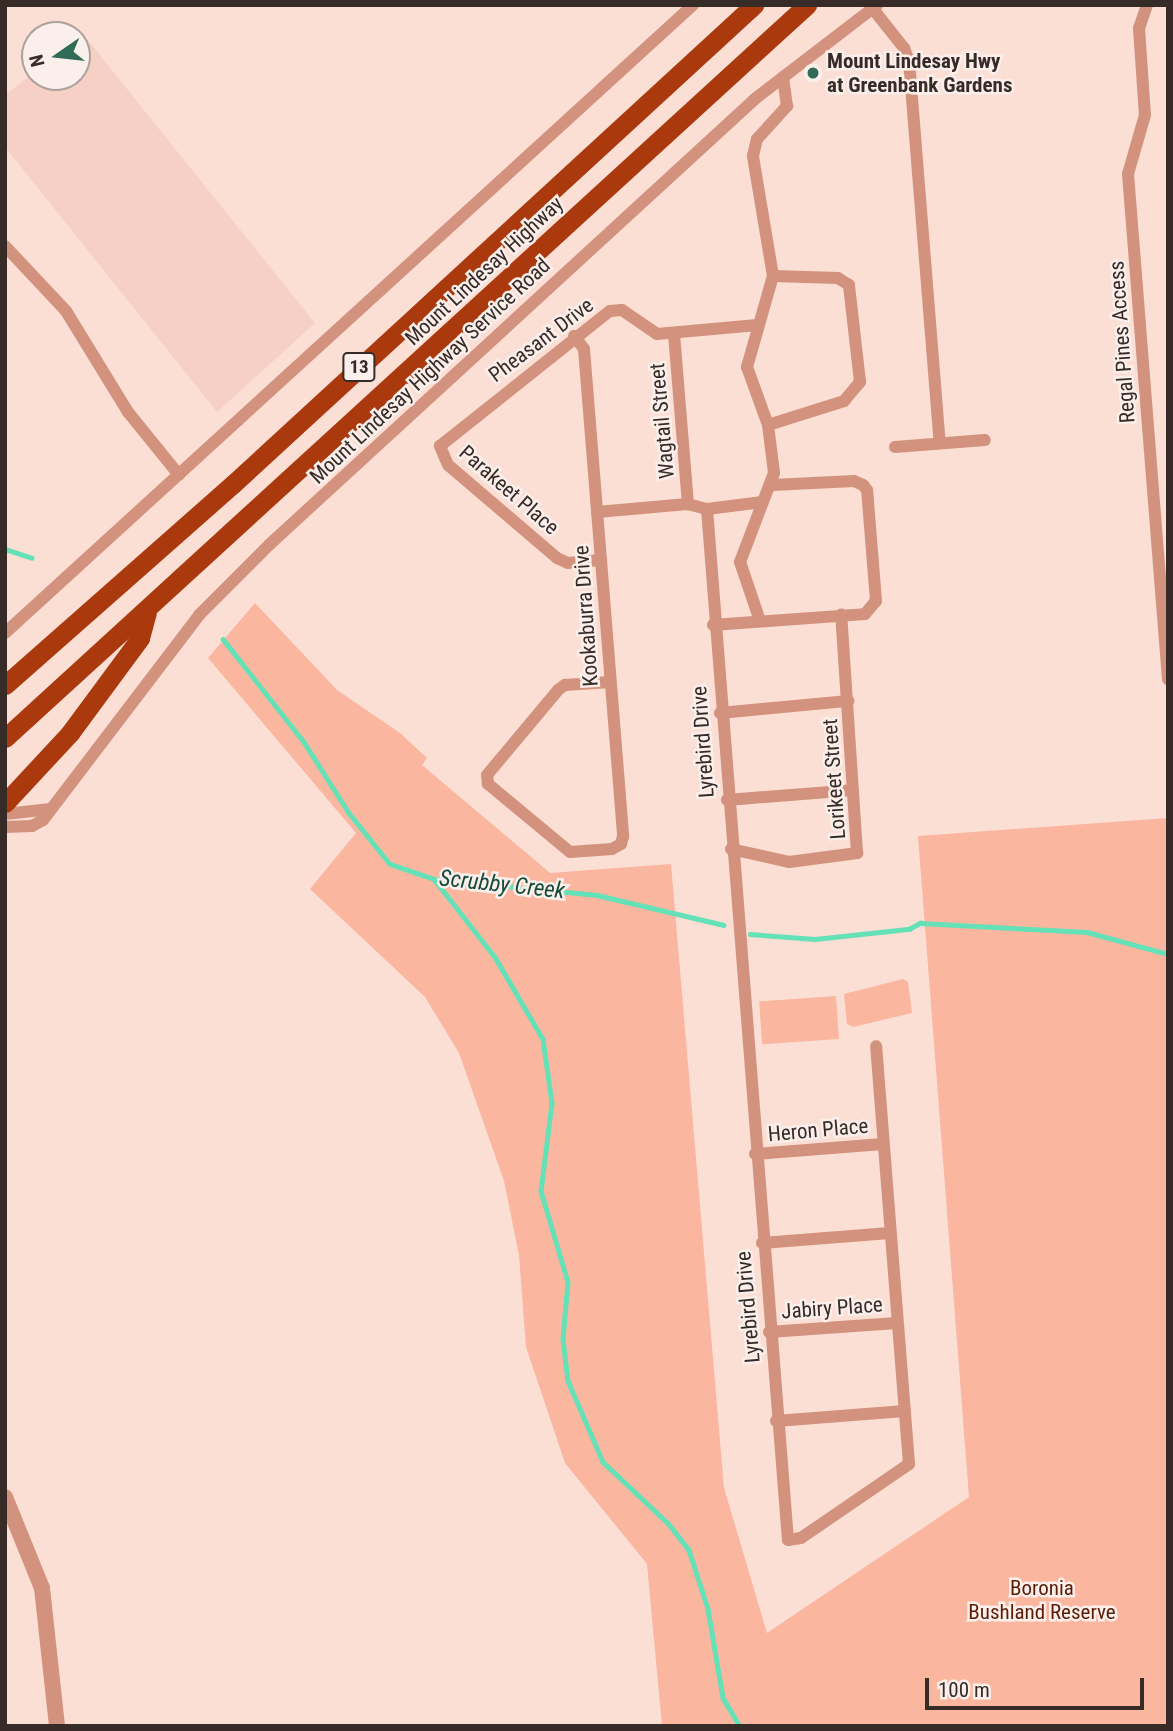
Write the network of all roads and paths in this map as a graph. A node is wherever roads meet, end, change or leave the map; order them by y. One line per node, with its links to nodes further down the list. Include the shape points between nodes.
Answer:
1 (693, 5): 17 (street)
2 (754, 5): 31 (highway, Mount Lindesay Highway / 13, via 223,494)
3 (807, 5): 24 (highway, Mount Lindesay Highway / 13)
4 (1147, 5): 29 (street, Regal Pines Access, via 1139,28 1145,115 1128,174)
5 (875, 7): 6 (street, Mount Lindesay Highway Service Road); 14 (street, via 909,61)
6 (783, 77): 8 (street, via 787,106 757,139 753,156); 38 (street, Mount Lindesay Highway Service Road, via 223,590)
7 (5, 246): 17 (street, via 66,311 128,412)
8 (773, 276): 9 (street); 12 (street, via 838,278 849,285 859,382 844,401)
9 (758, 325): 10 (street, Pheasant Drive); 12 (street, via 747,367)
10 (674, 334): 11 (street, Pheasant Drive, via 657,334 622,310 597,317); 20 (street, Wagtail Street)
11 (574, 336): 15 (street, Pheasant Drive); 22 (street, Kookaburra Drive, via 584,349)
12 (768, 425): 18 (street)
13 (985, 440): 14 (street)
14 (940, 443): 16 (street)
15 (440, 446): 23 (street, Parakeet Place, via 448,465 558,558 568,563)
16 (895, 447)
17 (179, 475): 28 (street)
18 (772, 485): 19 (street); 25 (street, via 853,481 867,490 876,601 864,614)
19 (763, 502): 21 (street); 26 (street, via 740,562)
20 (688, 504): 21 (street); 22 (street)
21 (707, 509): 27 (street, Lyrebird Drive)
22 (597, 512): 23 (street, Kookaburra Drive)
23 (601, 560): 30 (street, Kookaburra Drive)
24 (148, 611): 34 (highway, Mount Lindesay Highway / 13); 37 (highway, via 140,638 70,733)
25 (841, 615): 26 (street); 32 (street, Lorikeet Street)
26 (760, 621): 27 (street)
27 (713, 625): 33 (street, Lyrebird Drive)
28 (5, 634)
29 (1168, 679)
30 (610, 682): 30 (street, Kookaburra Drive, via 558,690 487,775 488,784 570,852 621,844)
31 (5, 685)
32 (848, 701): 33 (street); 35 (street, Lorikeet Street)
33 (720, 713): 36 (street, Lyrebird Drive)
34 (5, 738)
35 (853, 790): 36 (street); 41 (street, Lorikeet Street, via 859,847 852,856 789,862)
36 (727, 800): 41 (street, Lyrebird Drive)
37 (5, 803)
38 (51, 809): 39 (street); 40 (street, Mount Lindesay Highway Service Road, via 32,826)
39 (5, 814)
40 (5, 827)
41 (731, 849): 44 (street, Lyrebird Drive)
42 (876, 1046): 43 (street, Lyrebird Drive)
43 (883, 1144): 44 (street, Heron Place); 45 (street, Lyrebird Drive)
44 (755, 1154): 46 (street, Lyrebird Drive)
45 (890, 1233): 46 (street); 47 (street, Lyrebird Drive)
46 (762, 1243): 48 (street, Lyrebird Drive)
47 (897, 1323): 48 (street, Jabiry Place); 49 (street, Lyrebird Drive)
48 (769, 1332): 50 (street, Lyrebird Drive)
49 (905, 1411): 50 (street); 50 (street, Lyrebird Drive, via 907,1468 794,1541 788,1540 785,1532)
50 (776, 1421)
51 (5, 1497): 52 (street, via 42,1588)
52 (57, 1726)

